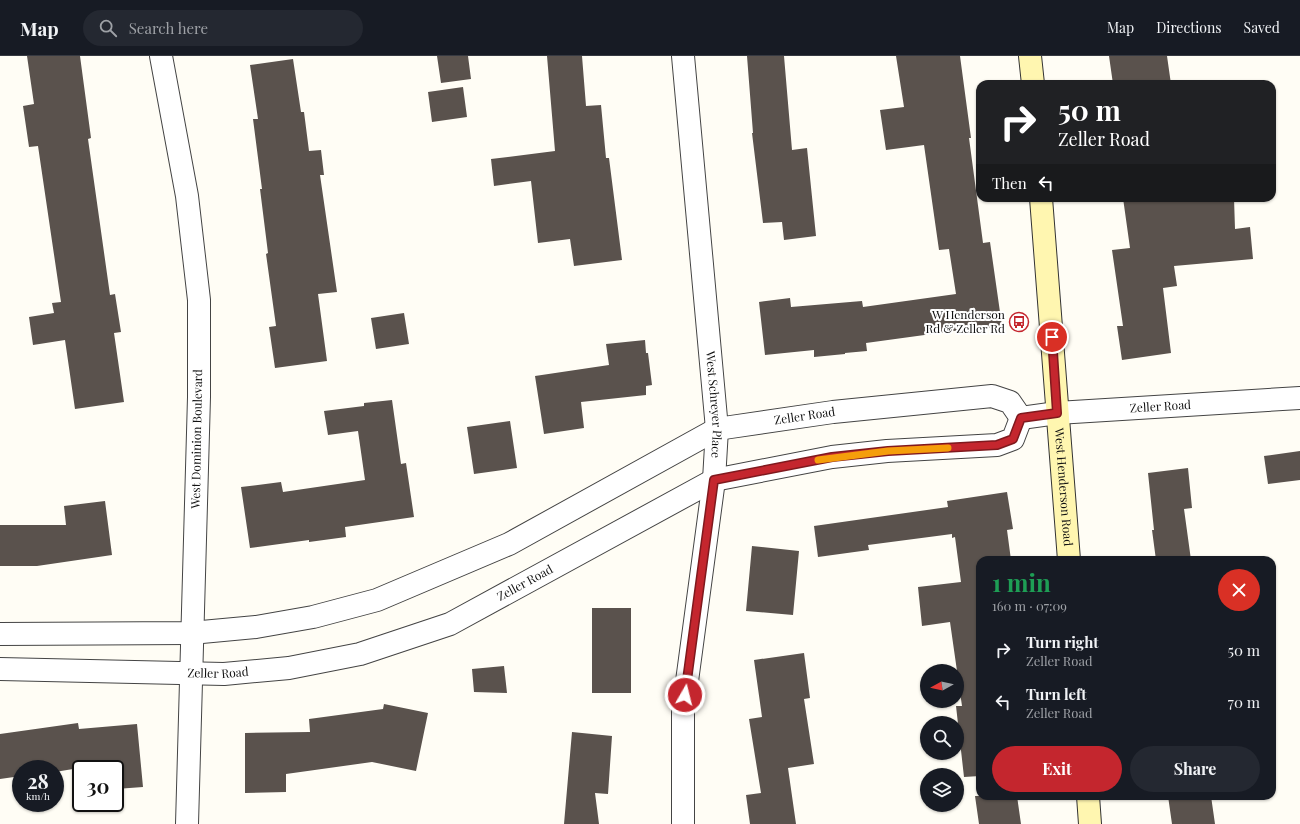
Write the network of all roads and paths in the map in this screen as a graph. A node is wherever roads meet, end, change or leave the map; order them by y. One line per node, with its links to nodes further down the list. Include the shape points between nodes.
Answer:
1 (161, 56): 12 (street, West Dominion Boulevard, via 187,196 199,300 199,397)
2 (683, 56): 9 (street, West Schreyer Place)
3 (1030, 56): 4 (main road)
4 (1032, 80)
5 (1041, 202): 7 (main road, West Henderson Road)
6 (1300, 398): 7 (street, Zeller Road)
7 (1057, 413): 8 (street, Zeller Road); 11 (main road, West Henderson Road)
8 (1021, 418): 9 (street, Zeller Road, via 1010,402 992,396 833,412); 10 (street, Zeller Road, via 1013,439 997,445 832,457)
9 (717, 429): 10 (street, West Schreyer Place); 12 (street, Zeller Road, via 509,544 377,600 313,617 256,627)
10 (714, 480): 15 (street, Zeller Road, via 450,624 360,654 289,668 224,674); 18 (street, West Schreyer Place, via 683,711)
11 (1069, 556)
12 (191, 633): 13 (street, Zeller Road); 15 (street, West Dominion Boulevard)
13 (0, 634)
14 (0, 669): 15 (street, Zeller Road)
15 (190, 674): 17 (street, West Dominion Boulevard)
16 (1088, 800): 19 (main road)
17 (186, 824)
18 (684, 824)
19 (1090, 824)

